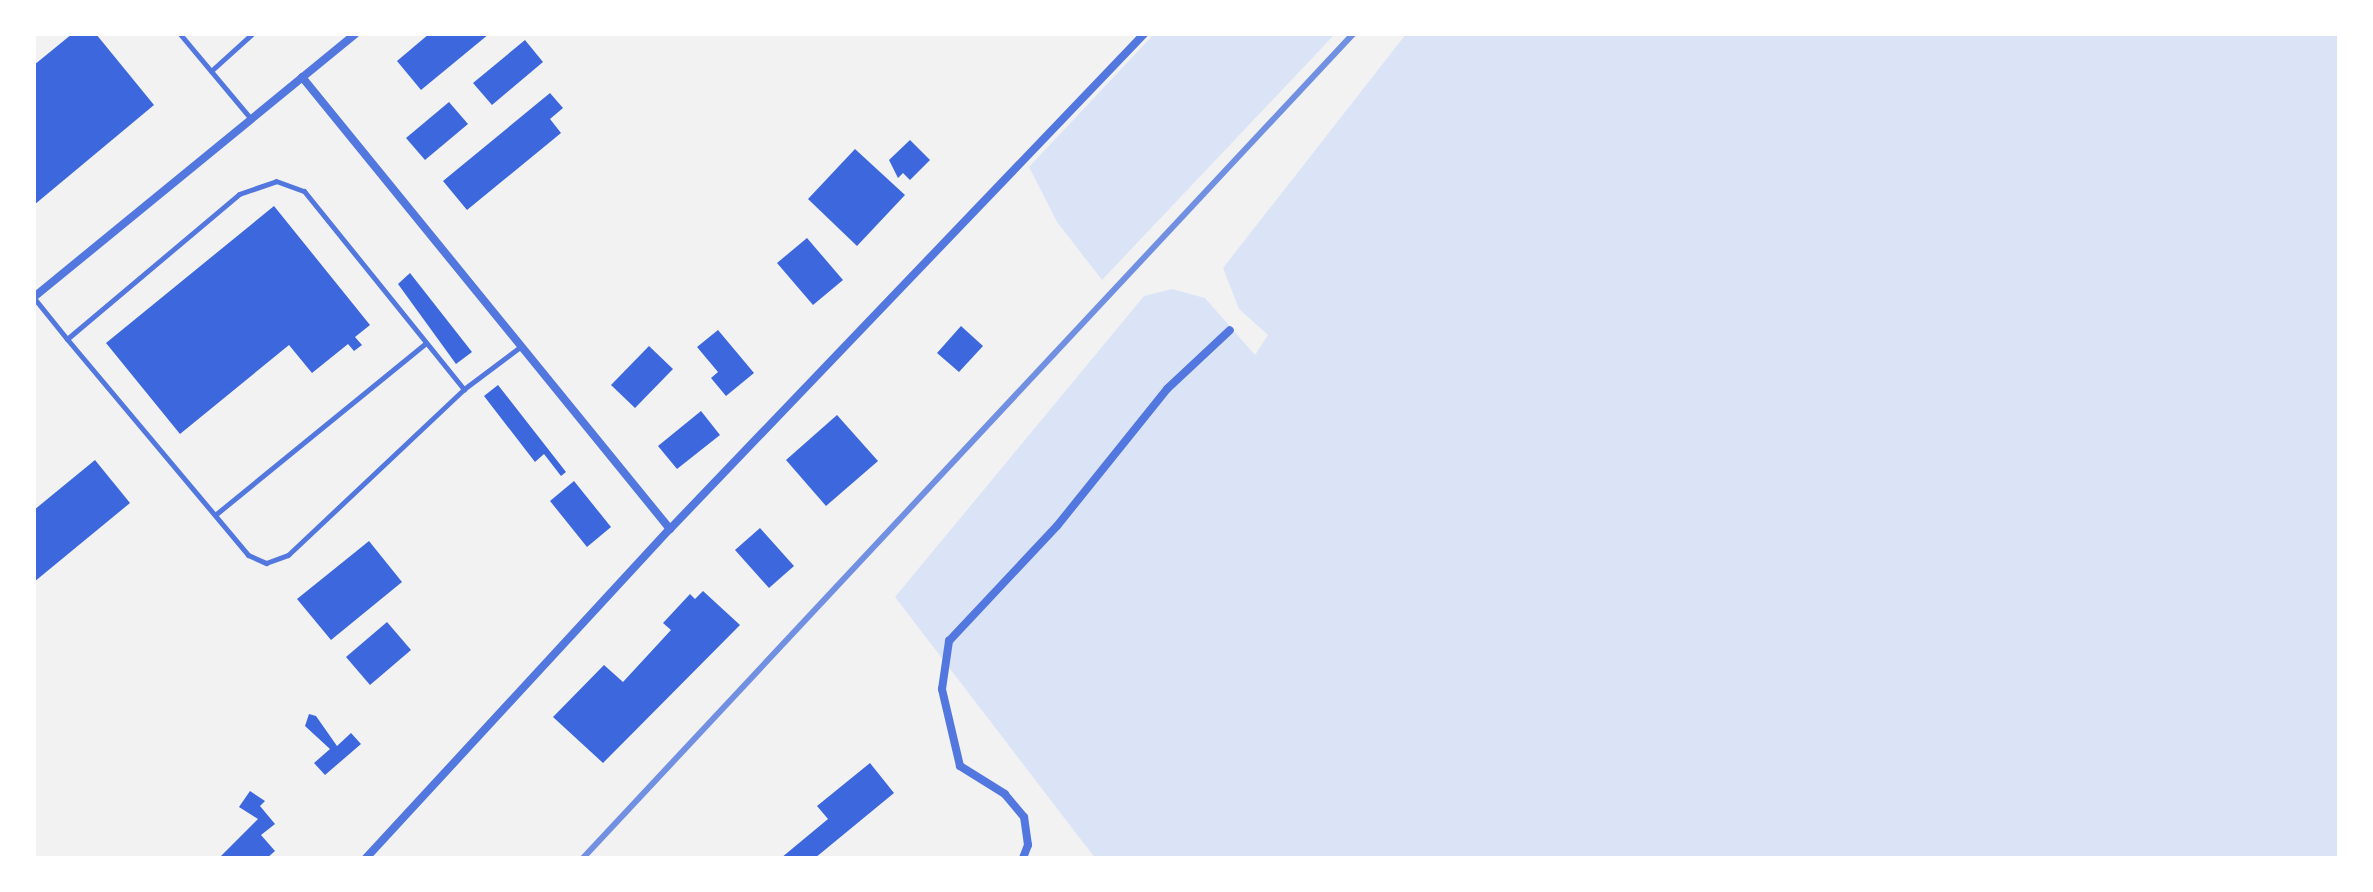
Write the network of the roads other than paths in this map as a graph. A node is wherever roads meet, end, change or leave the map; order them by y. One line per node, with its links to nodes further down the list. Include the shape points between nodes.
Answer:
1 (180, 34): 5 (lane)
2 (252, 34): 5 (lane)
3 (355, 34): 6 (street)
4 (1144, 34): 15 (street)
5 (211, 71): 7 (lane)
6 (302, 77): 7 (street); 12 (street)
7 (251, 119): 8 (street)
8 (34, 297): 10 (lane)
9 (1230, 330): 17 (street, via 1167,389 1057,526 949,641 942,689 960,766 1005,794 1024,817 1028,845)
10 (67, 339): 11 (lane, via 239,194 276,181 304,191); 14 (lane)
11 (425, 344): 13 (lane); 14 (lane)
12 (521, 346): 13 (lane); 15 (street)
13 (464, 389): 14 (lane, via 288,555 266,563 248,555)
14 (215, 516)
15 (670, 529): 16 (street)
16 (366, 858)
17 (1023, 858)

